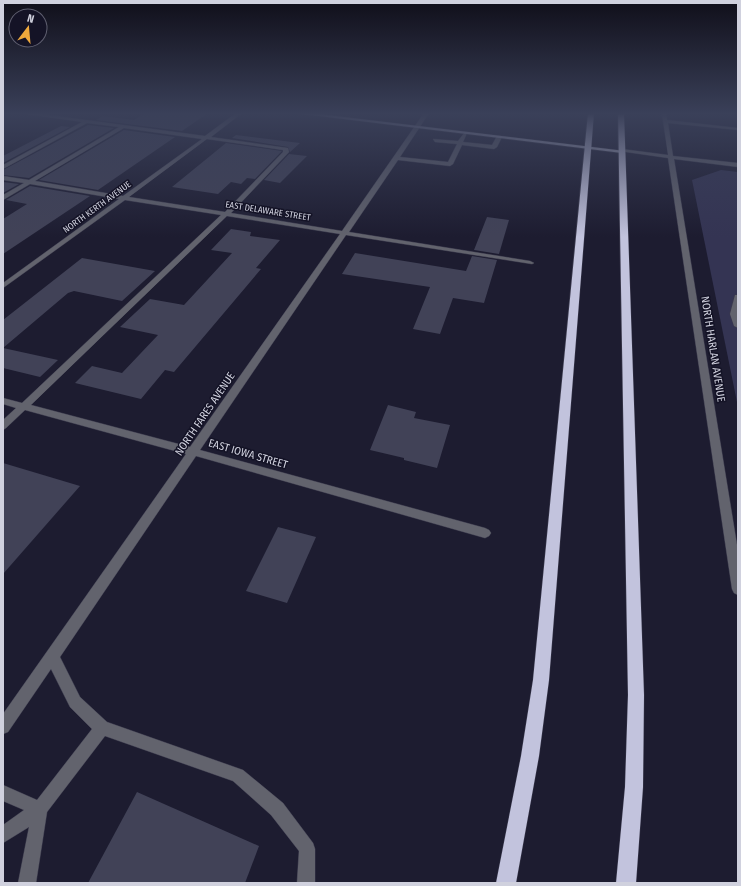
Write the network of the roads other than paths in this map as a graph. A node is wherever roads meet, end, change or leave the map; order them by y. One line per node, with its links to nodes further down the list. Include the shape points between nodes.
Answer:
1 (26, 154): 13 (street)
2 (77, 154): 15 (street)
3 (184, 154): 16 (street, NORTH KERTH AVENUE)
4 (284, 154): 18 (street)
5 (400, 154): 11 (street, NORTH FARES AVENUE)
6 (455, 154): 11 (street, via 450,164)
7 (587, 154): 38 (highway, via 540,680 530,756)
8 (622, 154): 39 (highway, via 636,695 634,787)
9 (649, 154): 10 (street)
10 (671, 157): 12 (street); 29 (street, NORTH HARLAN AVENUE)
11 (398, 158): 19 (street, NORTH FARES AVENUE)
12 (738, 165)
13 (3, 167)
14 (3, 178): 15 (street, EAST DELAWARE STREET)
15 (30, 182): 16 (street, EAST DELAWARE STREET); 17 (street)
16 (125, 197): 18 (street, EAST DELAWARE STREET); 21 (street, NORTH KERTH AVENUE)
17 (3, 198)
18 (227, 213): 19 (street, EAST DELAWARE STREET); 25 (street)
19 (343, 232): 20 (street, EAST DELAWARE STREET); 27 (street, NORTH FARES AVENUE)
20 (530, 263)
21 (3, 286)
22 (738, 297): 23 (street, via 734,314)
23 (738, 326)
24 (3, 401): 25 (street, EAST IOWA STREET)
25 (24, 407): 26 (street); 27 (street, EAST IOWA STREET)
26 (3, 426)
27 (194, 452): 28 (street, EAST IOWA STREET); 30 (street, NORTH FARES AVENUE)
28 (485, 533)
29 (738, 589)
30 (52, 656): 31 (street, NORTH FARES AVENUE); 32 (street, via 75,702)
31 (3, 727)
32 (102, 728): 34 (street); 37 (street, via 238,775 277,809 307,850)
33 (3, 793): 34 (street)
34 (40, 809): 35 (street); 36 (street)
35 (3, 835)
36 (27, 883)
37 (306, 883)
38 (506, 883)
39 (626, 883)

